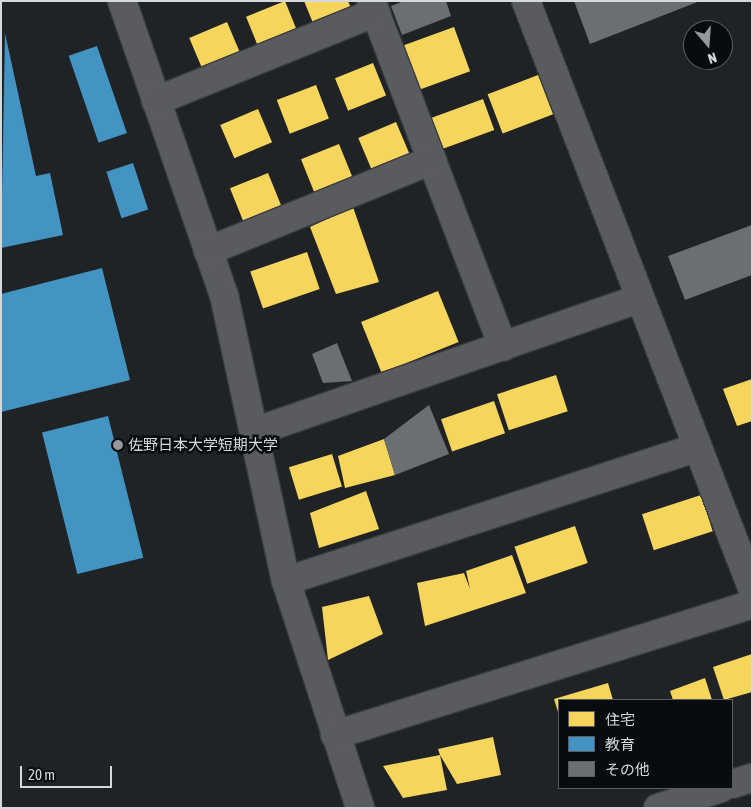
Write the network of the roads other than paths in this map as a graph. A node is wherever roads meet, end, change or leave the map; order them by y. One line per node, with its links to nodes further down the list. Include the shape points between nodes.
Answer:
1 (122, 1): 4 (street)
2 (526, 1): 7 (street)
3 (374, 7): 4 (street); 5 (street)
4 (156, 101): 6 (street)
5 (432, 160): 6 (street); 8 (street)
6 (208, 251): 9 (street, via 224,295)
7 (638, 299): 8 (street); 10 (street)
8 (504, 347): 9 (street)
9 (254, 432): 11 (street)
10 (695, 448): 11 (street); 12 (street)
11 (286, 581): 14 (street)
12 (752, 588)
13 (752, 604): 14 (street)
14 (336, 735): 18 (street)
15 (752, 778): 16 (street)
16 (733, 784)
17 (718, 789): 19 (street)
18 (360, 808)
19 (658, 808)

